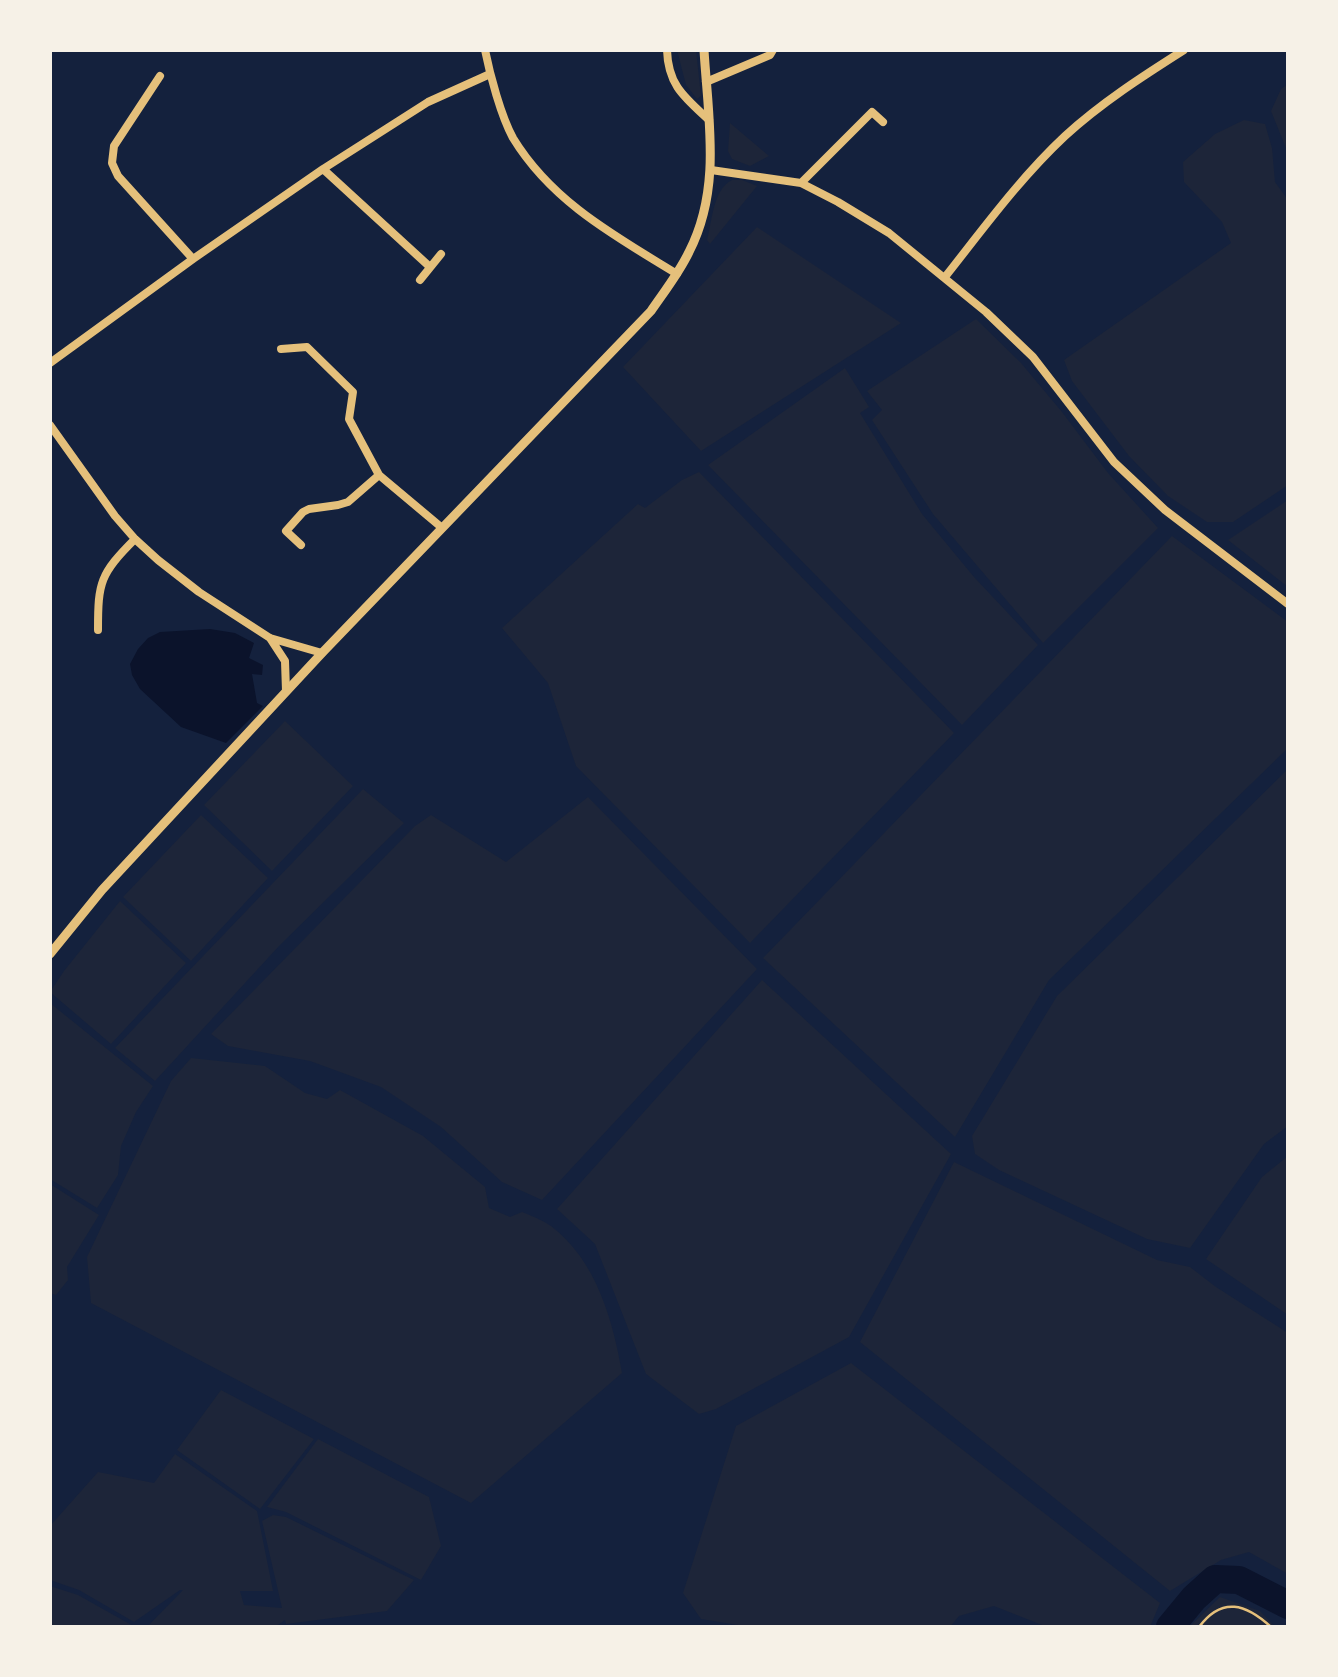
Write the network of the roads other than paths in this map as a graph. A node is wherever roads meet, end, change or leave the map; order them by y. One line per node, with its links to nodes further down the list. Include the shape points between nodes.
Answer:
1 (485, 50): 6 (street)
2 (667, 50): 9 (street, via 671,80)
3 (704, 50): 8 (street)
4 (773, 50): 8 (street)
5 (1184, 50): 18 (street, via 1066,136)
6 (490, 74): 11 (street, via 428,102); 17 (street, via 512,136 556,193)
7 (160, 76): 15 (street, via 114,146 112,163)
8 (706, 82): 9 (street)
9 (711, 122): 12 (street)
10 (883, 122): 13 (street, via 872,112)
11 (323, 169): 15 (street); 16 (street)
12 (711, 170): 13 (street); 17 (street, via 702,218)
13 (802, 183): 18 (street, via 889,233)
14 (441, 254): 16 (street)
15 (193, 259): 21 (street)
16 (430, 267): 19 (street)
17 (677, 274): 24 (street, via 651,311)
18 (944, 277): 27 (street, via 1033,356 1114,462)
19 (420, 280)
20 (281, 349): 23 (street, via 307,347 353,392 349,419)
21 (50, 363)
22 (50, 425): 25 (street)
23 (379, 475): 24 (street); 26 (street, via 348,502 303,512 286,532)
24 (442, 526): 30 (street)
25 (134, 539): 28 (street, via 103,578); 29 (street)
26 (301, 544)
27 (1288, 604)
28 (98, 630)
29 (270, 638): 30 (street); 31 (street, via 285,660)
30 (322, 653): 31 (street)
31 (286, 691): 32 (street)
32 (50, 954)

